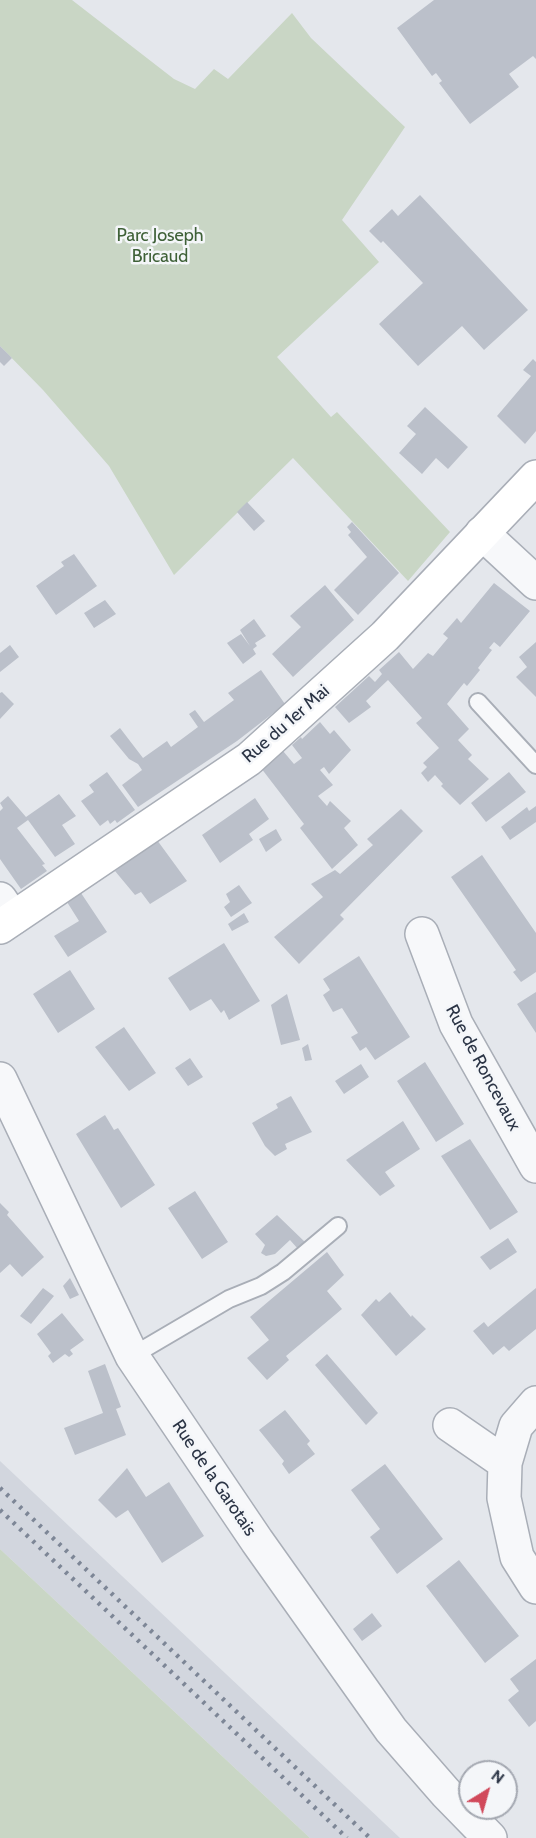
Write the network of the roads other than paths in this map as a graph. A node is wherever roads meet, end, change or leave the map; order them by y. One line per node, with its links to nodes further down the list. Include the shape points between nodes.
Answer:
1 (536, 477): 2 (street, Rue du 1er Mai)
2 (482, 533): 3 (street); 6 (street, Rue du 1er Mai, via 385,636 249,759)
3 (536, 583)
4 (478, 702): 5 (lane)
5 (536, 765)
6 (4, 915)
7 (422, 934): 9 (street, Rue de Roncevaux, via 456,1024)
8 (0, 1078): 11 (street, Rue de la Garotais)
9 (536, 1166)
10 (338, 1226): 11 (lane, via 261,1286 229,1299)
11 (132, 1356): 16 (street, Rue de la Garotais, via 391,1730)
12 (536, 1403): 14 (street, via 516,1426)
13 (450, 1425): 14 (street)
14 (505, 1463): 15 (street, via 504,1498 516,1557)
15 (536, 1587)
16 (490, 1838)

